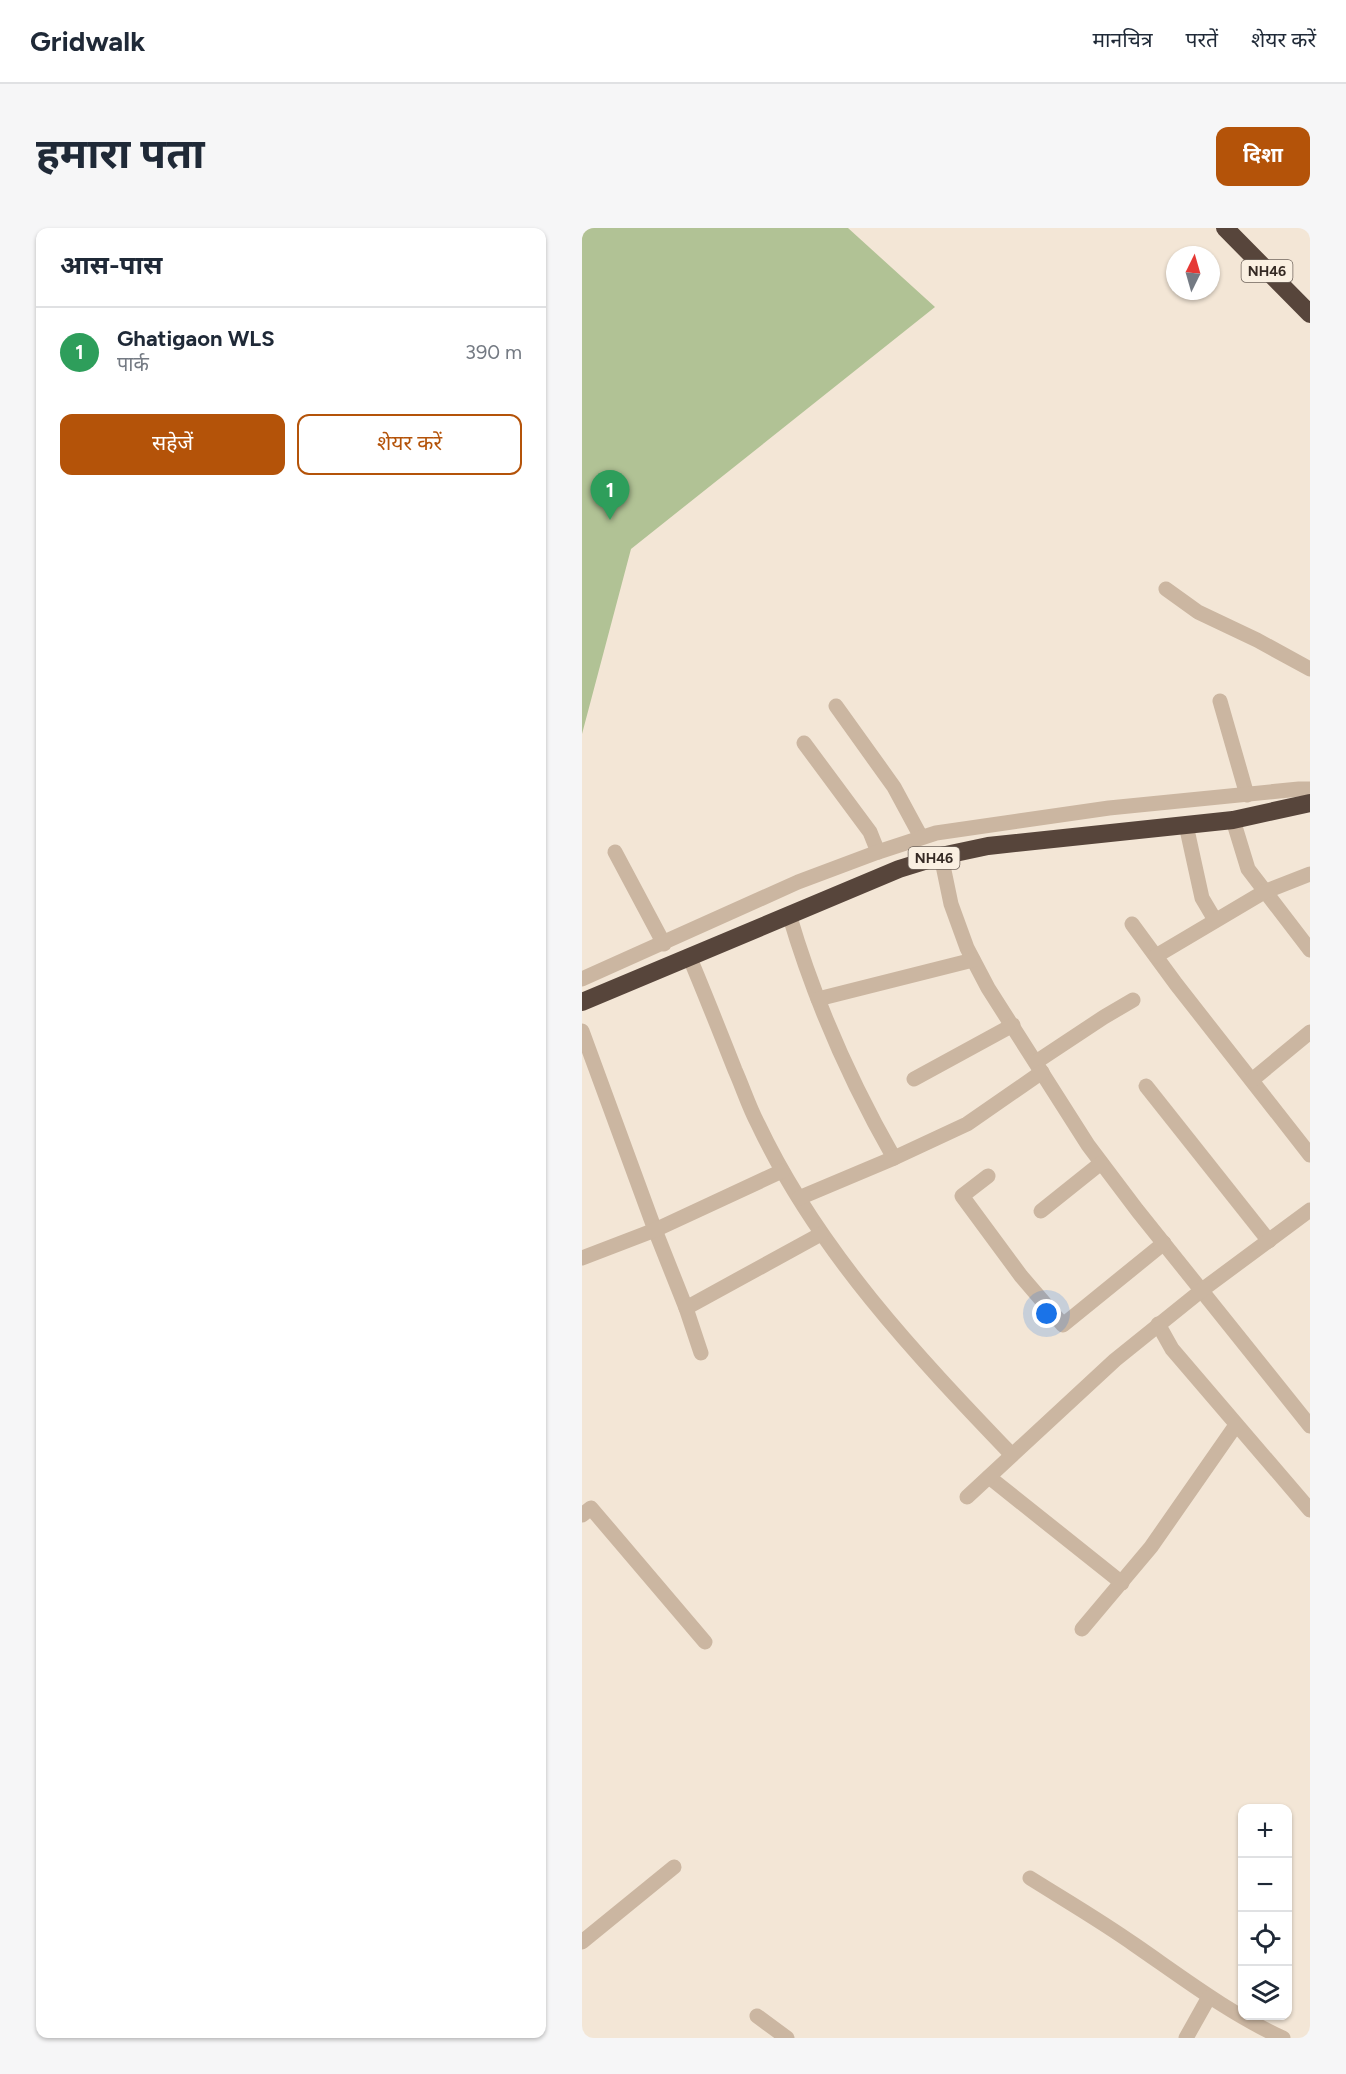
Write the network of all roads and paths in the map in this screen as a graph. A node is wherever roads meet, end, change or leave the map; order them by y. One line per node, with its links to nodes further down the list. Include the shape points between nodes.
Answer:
1 (1225, 228): 2 (highway, NH46)
2 (1310, 314)
3 (1166, 589): 4 (street, via 1198,612)
4 (1310, 669)
5 (1220, 701): 9 (street)
6 (836, 706): 13 (street, via 894,787)
7 (804, 743): 15 (street, via 870,832)
8 (1310, 789): 9 (street)
9 (1247, 795): 13 (street, via 1109,808)
10 (1310, 803): 11 (highway, NH46)
11 (1233, 820): 12 (highway, NH46); 18 (street, via 1248,869)
12 (1186, 825): 16 (highway, NH46, via 988,846); 20 (street, via 1202,898)
13 (921, 837): 15 (street)
14 (615, 852): 22 (street)
15 (878, 852): 22 (street, via 798,882)
16 (941, 856): 19 (highway, NH46); 26 (street, via 951,904)
17 (1310, 874): 18 (street)
18 (1264, 892): 20 (street); 23 (street)
19 (789, 914): 24 (highway, NH46); 28 (street)
20 (1215, 920): 25 (street)
21 (1132, 924): 25 (street)
22 (664, 944): 27 (street)
23 (1309, 948)
24 (689, 956): 30 (highway, NH46); 41 (street, via 757,1124)
25 (1156, 956): 36 (street)
26 (973, 960): 28 (street); 31 (street)
27 (582, 979)
28 (818, 999): 39 (street, via 838,1048)
29 (1133, 1000): 34 (street)
30 (582, 1002)
31 (1013, 1025): 34 (street); 35 (street)
32 (582, 1032): 46 (street)
33 (1310, 1032): 36 (street)
34 (1039, 1067): 39 (street, via 967,1124); 40 (street)
35 (914, 1079)
36 (1252, 1080): 38 (street)
37 (1146, 1086): 48 (street)
38 (1310, 1155)
39 (894, 1158): 43 (street)
40 (1101, 1163): 45 (street); 49 (street)
41 (782, 1170): 43 (street); 46 (street)
42 (988, 1176): 49 (street, via 962,1196 1063,1325)
43 (799, 1198): 47 (street)
44 (1310, 1210): 48 (street)
45 (1041, 1211)
46 (655, 1230): 50 (street); 52 (street)
47 (822, 1234): 52 (street); 57 (street, via 942,1383)
48 (1269, 1241): 51 (street)
49 (1164, 1243): 51 (street)
50 (582, 1258)
51 (1203, 1290): 53 (street); 56 (street)
52 (686, 1308): 54 (street)
53 (1158, 1324): 55 (street, via 1172,1349); 57 (street)
54 (701, 1353)
55 (1236, 1425): 61 (street); 62 (street)
56 (1310, 1426)
57 (1012, 1455): 58 (street)
58 (989, 1477): 59 (street); 62 (street)
59 (967, 1497)
60 (585, 1506): 64 (street)
61 (1310, 1510)
62 (1122, 1583): 63 (street)
63 (1082, 1629)
64 (705, 1642)
65 (674, 1867): 67 (street)
66 (1030, 1878): 68 (street)
67 (582, 1942)
68 (1209, 1997): 71 (street); 72 (street)
69 (757, 2016): 70 (street)
70 (786, 2038)
71 (1186, 2038)
72 (1283, 2038)

